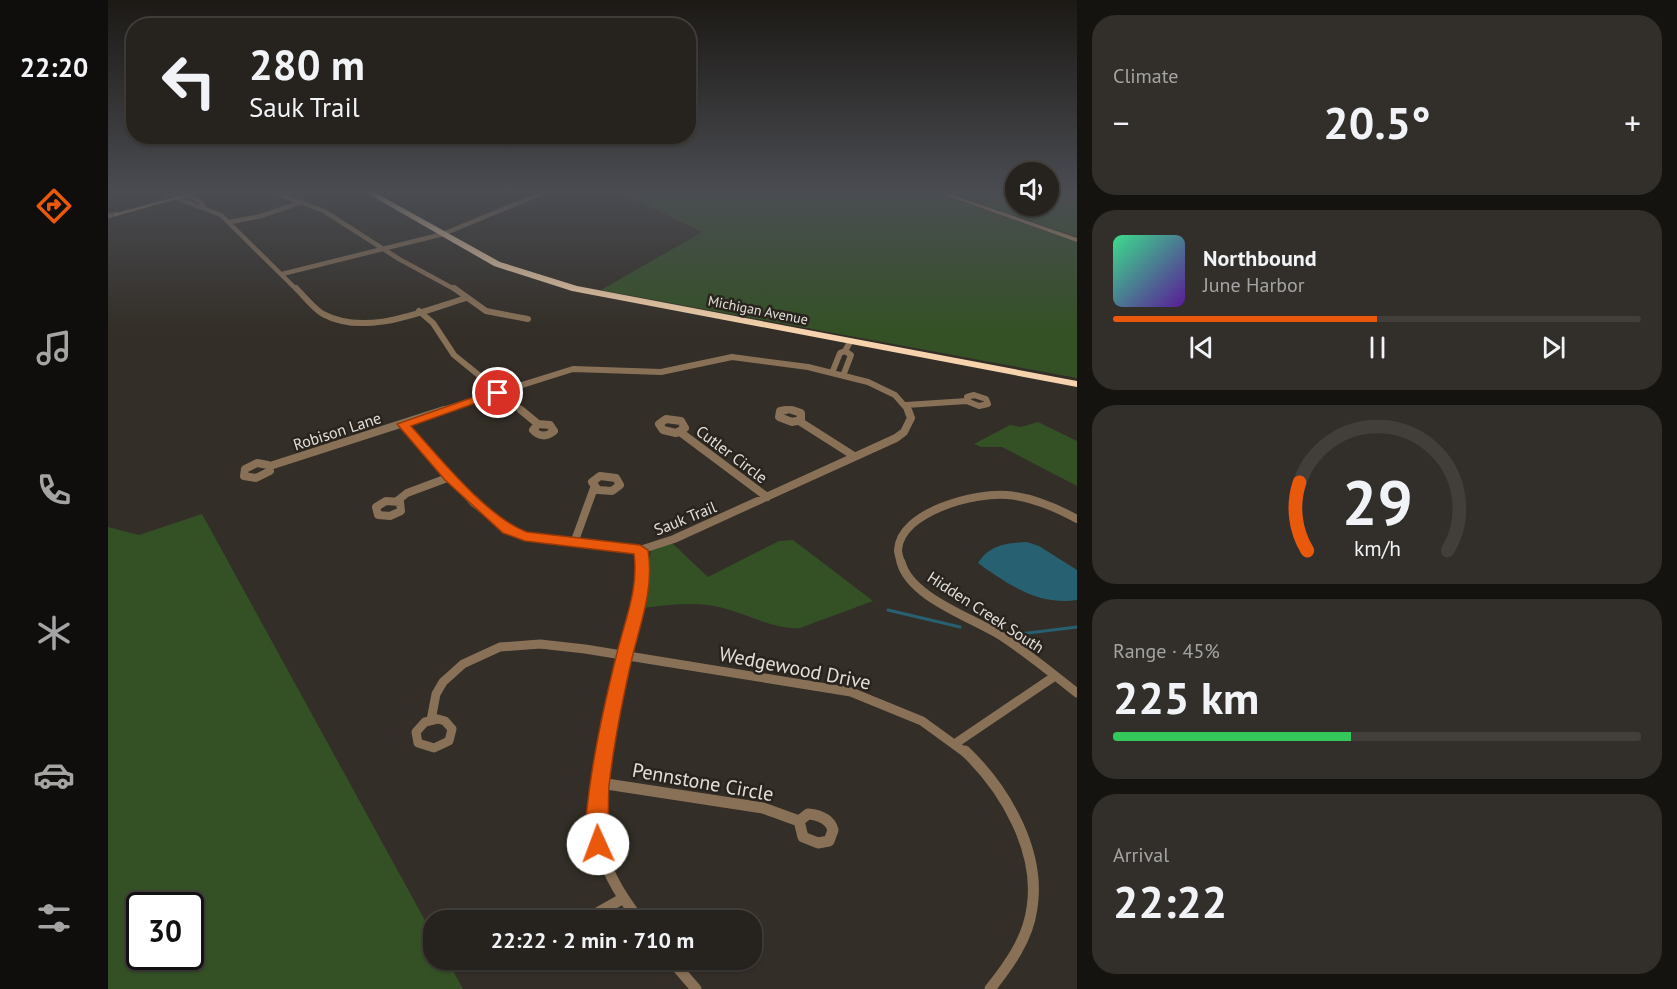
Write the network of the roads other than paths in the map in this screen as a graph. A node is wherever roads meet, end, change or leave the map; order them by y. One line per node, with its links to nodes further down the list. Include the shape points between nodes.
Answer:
1 (246, 238): 6 (street)
2 (365, 238): 5 (street)
3 (427, 238): 5 (street)
4 (451, 238): 10 (highway, Michigan Avenue, via 505,267 575,289)
5 (383, 250): 6 (street); 7 (street)
6 (282, 274): 8 (street, via 330,318 374,322)
7 (466, 298): 8 (street); 9 (street, via 498,315)
8 (419, 311): 14 (street, via 433,323 454,355)
9 (528, 319)
10 (848, 346): 11 (street, via 840,353); 12 (street, via 851,355); 13 (highway, Michigan Avenue)
11 (832, 373): 12 (street); 14 (street, Robison Lane, via 732,357 659,372 579,368)
12 (843, 376): 16 (street, via 881,387)
13 (1077, 384)
14 (498, 393): 18 (street, Robison Lane); 19 (street)
15 (967, 401): 16 (street)
16 (906, 405): 21 (street, Sauk Trail, via 911,418 904,432)
17 (799, 421): 21 (street)
18 (404, 424): 22 (street, Robison Lane); 23 (street, Sauk Trail)
19 (538, 424)
20 (680, 432): 25 (street, Cutler Circle)
21 (854, 456): 25 (street, Sauk Trail)
22 (270, 466)
23 (450, 477): 26 (street); 28 (street, Sauk Trail, via 508,530)
24 (594, 488): 28 (street)
25 (767, 497): 29 (street, Sauk Trail)
26 (396, 501)
27 (1077, 519): 31 (street, Hidden Creek South, via 1023,497 983,494 960,498 910,526 901,538 898,552 901,565 915,584 946,607 995,632)
28 (574, 543): 29 (street, Sauk Trail)
29 (640, 550): 30 (street, via 642,584)
30 (624, 656): 33 (street, Wedgewood Drive, via 540,645 497,648 462,664 441,683 433,697); 34 (street, Wedgewood Drive, via 858,694 916,717); 35 (street)
31 (1055, 676): 32 (street, Hidden Creek South); 34 (street)
32 (1077, 693)
33 (431, 720)
34 (956, 743): 42 (street, Wedgewood Drive, via 981,769 1015,816 1028,850 1033,889 1027,930)
35 (600, 783): 36 (street, Pennstone Circle, via 763,808); 37 (street, via 598,844)
36 (799, 821)
37 (622, 898): 38 (street); 39 (street)
38 (602, 910)
39 (631, 910)
40 (680, 970): 41 (street)
41 (696, 989)
42 (990, 989)

